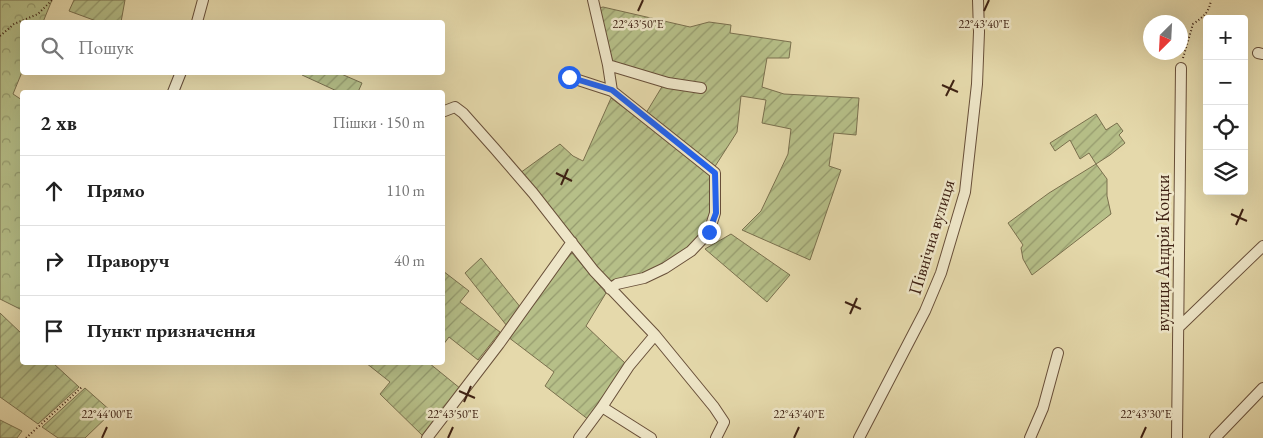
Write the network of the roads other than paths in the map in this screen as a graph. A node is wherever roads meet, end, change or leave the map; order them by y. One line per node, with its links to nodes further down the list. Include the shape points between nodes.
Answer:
1 (203, 0): 4 (street)
2 (593, 0): 5 (street)
3 (978, 0): 25 (street, Північна вулиця, via 978,84 965,192 941,273 925,311)
4 (198, 20)
5 (608, 65): 9 (street, via 668,83); 11 (street)
6 (1181, 68): 16 (street, вулиця Андрія Коцки)
7 (180, 75): 10 (street)
8 (569, 77): 11 (street)
9 (700, 88)
10 (174, 90)
11 (612, 90): 15 (street, via 715,173 716,213 709,232 691,251 644,278 617,284)
12 (445, 111): 13 (street, via 454,107 463,113)
13 (572, 242): 15 (street); 21 (street)
14 (1263, 246): 16 (street)
15 (610, 289): 17 (street)
16 (1178, 328): 27 (street, вулиця Андрія Коцки)
17 (655, 335): 20 (street, via 629,366); 24 (street, via 724,422)
18 (1058, 353): 26 (street, via 1043,408)
19 (1263, 388): 28 (street)
20 (602, 407): 22 (street); 23 (street)
21 (427, 438)
22 (579, 438)
23 (651, 438)
24 (716, 438)
25 (858, 438)
26 (1030, 438)
27 (1177, 438)
28 (1215, 438)

